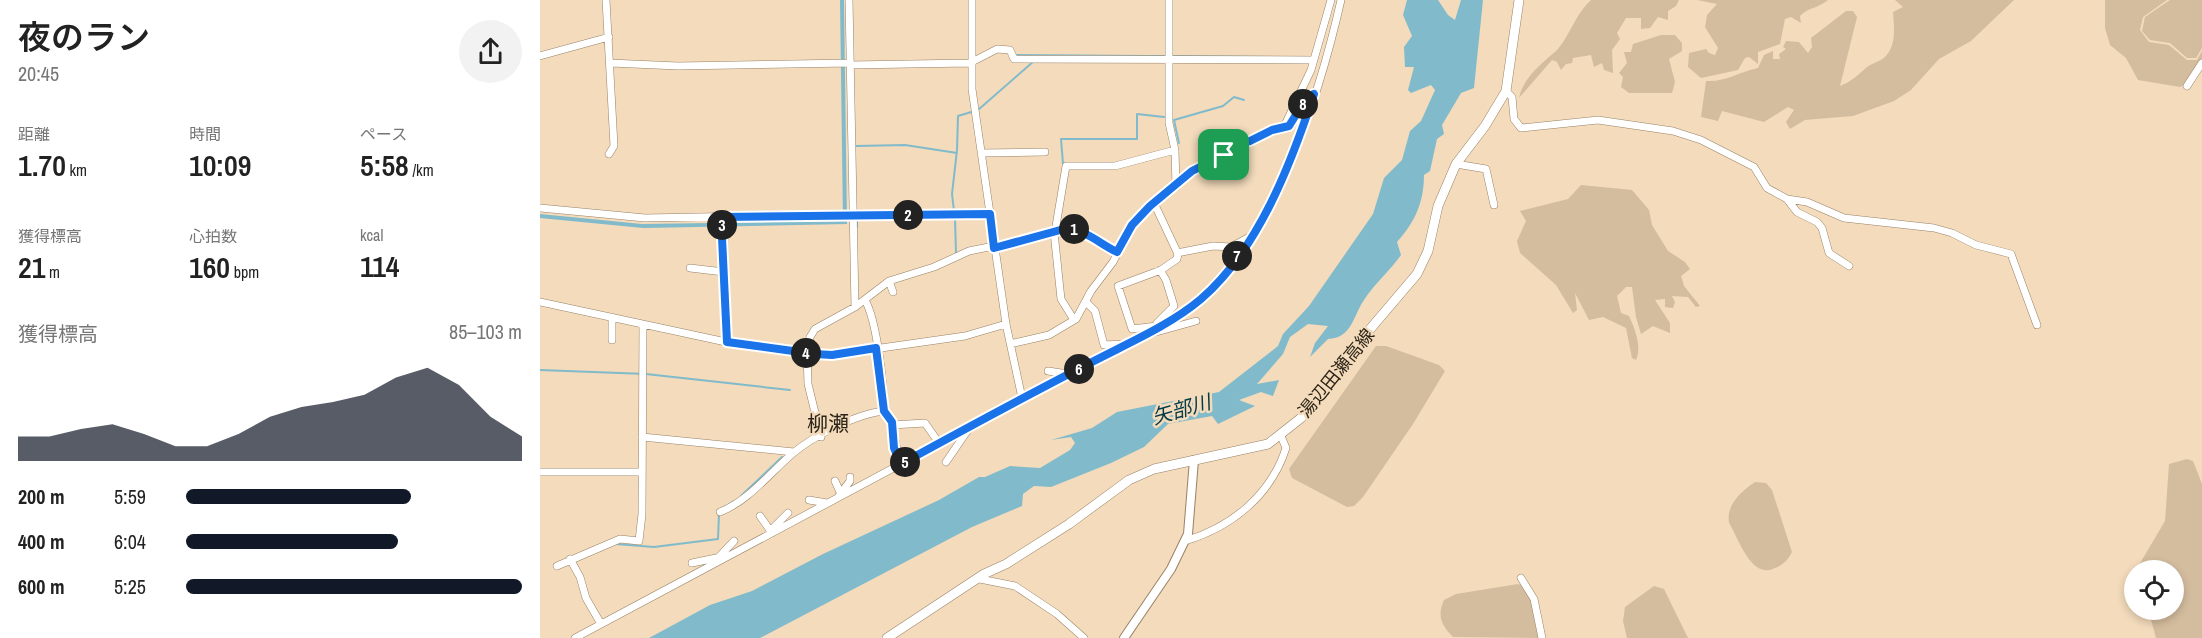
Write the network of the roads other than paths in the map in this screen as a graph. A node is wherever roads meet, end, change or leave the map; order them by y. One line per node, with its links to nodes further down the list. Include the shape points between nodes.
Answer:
1 (606, 0): 8 (street)
2 (849, 0): 15 (street)
3 (972, 0): 13 (street)
4 (1169, 0): 10 (street)
5 (1331, 0): 11 (street)
6 (1341, 0): 18 (street)
7 (1520, 0): 17 (main road, 湯辺田瀬高線)
8 (609, 37): 9 (street); 12 (street)
9 (540, 56)
10 (1169, 59): 11 (street); 13 (street, via 1014,59 1010,50 997,49); 20 (street, via 1169,123)
11 (1314, 60): 19 (street)
12 (610, 63): 15 (street); 23 (street, via 614,146)
13 (970, 63): 15 (street); 22 (street)
14 (2202, 63): 16 (street)
15 (847, 64): 31 (street)
16 (2187, 86)
17 (1506, 91): 24 (main road, 湯辺田瀬高線); 26 (street, via 1512,97 1514,119 1521,128 1598,120 1673,131 1711,144 1754,167 1767,188)
18 (1314, 94): 19 (street, via 1307,97 1293,123); 34 (street, via 1267,211)
19 (1284, 127): 25 (street, via 1236,145 1192,171)
20 (1175, 150): 25 (street); 33 (street, via 1115,166 1066,166)
21 (1045, 152): 22 (street)
22 (981, 153): 30 (street)
23 (609, 154)
24 (1456, 164): 28 (street, via 1486,169); 72 (main road, 湯辺田瀬高線, via 1417,274 1354,348 1337,376)
25 (1176, 187): 27 (street)
26 (1787, 199): 38 (street, via 1797,212 1822,228 1829,253); 55 (street, via 1807,202 1844,218 1934,228 2011,254)
27 (1154, 203): 36 (street, via 1132,225); 37 (street)
28 (1494, 206)
29 (540, 208): 32 (street)
30 (990, 214): 31 (street); 35 (street)
31 (850, 215): 32 (street); 49 (street)
32 (722, 222): 41 (street)
33 (1054, 232): 35 (street); 36 (street, via 1083,231); 51 (street, via 1061,299)
34 (1251, 236): 37 (street, via 1232,247 1213,246); 56 (street, via 1223,276 1200,300)
35 (994, 248): 42 (street, via 969,251); 54 (street)
36 (1117, 252): 48 (street)
37 (1177, 253): 40 (street, via 1177,258)
38 (1851, 264)
39 (690, 268): 41 (street)
40 (1160, 270): 56 (street, via 1174,306); 56 (street, via 1118,286 1132,329)
41 (724, 272): 45 (street)
42 (889, 281): 44 (street); 46 (street)
43 (719, 289): 45 (street)
44 (893, 292)
45 (725, 296): 59 (street)
46 (865, 300): 49 (street); 62 (street, via 872,315)
47 (540, 302): 50 (street)
48 (1087, 303): 51 (street); 61 (street, via 1095,310 1104,345)
49 (855, 307): 63 (street, via 815,329)
50 (612, 317): 53 (street); 58 (street)
51 (1074, 320): 60 (street, via 1049,335)
52 (1196, 321): 57 (street)
53 (643, 324): 59 (street); 73 (street)
54 (1006, 324): 60 (street); 62 (street, via 965,336)
55 (2037, 325)
56 (1157, 326): 57 (street)
57 (1144, 335): 61 (street)
58 (612, 340)
59 (727, 342): 63 (street)
60 (1010, 344): 68 (street)
61 (1125, 344): 67 (street)
62 (876, 348): 63 (street, via 832,355); 65 (street)
63 (807, 353): 74 (street, via 808,384)
64 (1048, 371): 67 (street)
65 (880, 372): 66 (street); 69 (street)
66 (870, 373)
67 (1068, 374): 68 (street)
68 (1023, 398): 71 (street)
69 (884, 411): 70 (street); 74 (street, via 855,417)
70 (892, 426): 75 (street, via 925,423); 79 (street, via 894,448)
71 (970, 426): 75 (street); 78 (street)
72 (1281, 436): 77 (main road, 湯辺田瀬高線, via 1250,449); 92 (street, via 1286,448 1269,485 1223,526)
73 (642, 437): 76 (street); 81 (street)
74 (820, 437): 76 (street)
75 (939, 443): 79 (street)
76 (794, 452): 87 (street, via 739,502)
77 (1194, 460): 92 (street, via 1191,519); 98 (main road, 湯辺田瀬高線, via 1154,469 1129,480 1069,524)
78 (946, 462)
79 (901, 464): 84 (street)
80 (540, 472): 81 (street)
81 (641, 472): 93 (street, via 639,541 620,539)
82 (850, 477): 84 (street)
83 (835, 481): 84 (street)
84 (838, 495): 86 (street)
85 (809, 500): 86 (street)
86 (829, 503): 90 (street)
87 (720, 512)
88 (788, 513): 90 (street)
89 (760, 516): 90 (street)
90 (771, 532): 94 (street)
91 (734, 541): 94 (street)
92 (1185, 541): 103 (street, via 1171,569)
93 (570, 559): 96 (street); 99 (street)
94 (716, 561): 95 (street); 99 (street)
95 (692, 563)
96 (556, 566)
97 (1521, 578): 104 (street, via 1534,599)
98 (980, 579): 101 (main road, 湯辺田瀬高線); 102 (street, via 1015,586)
99 (601, 624): 100 (street)
100 (575, 638)
101 (887, 638)
102 (1084, 638)
103 (1124, 638)
104 (1542, 638)

